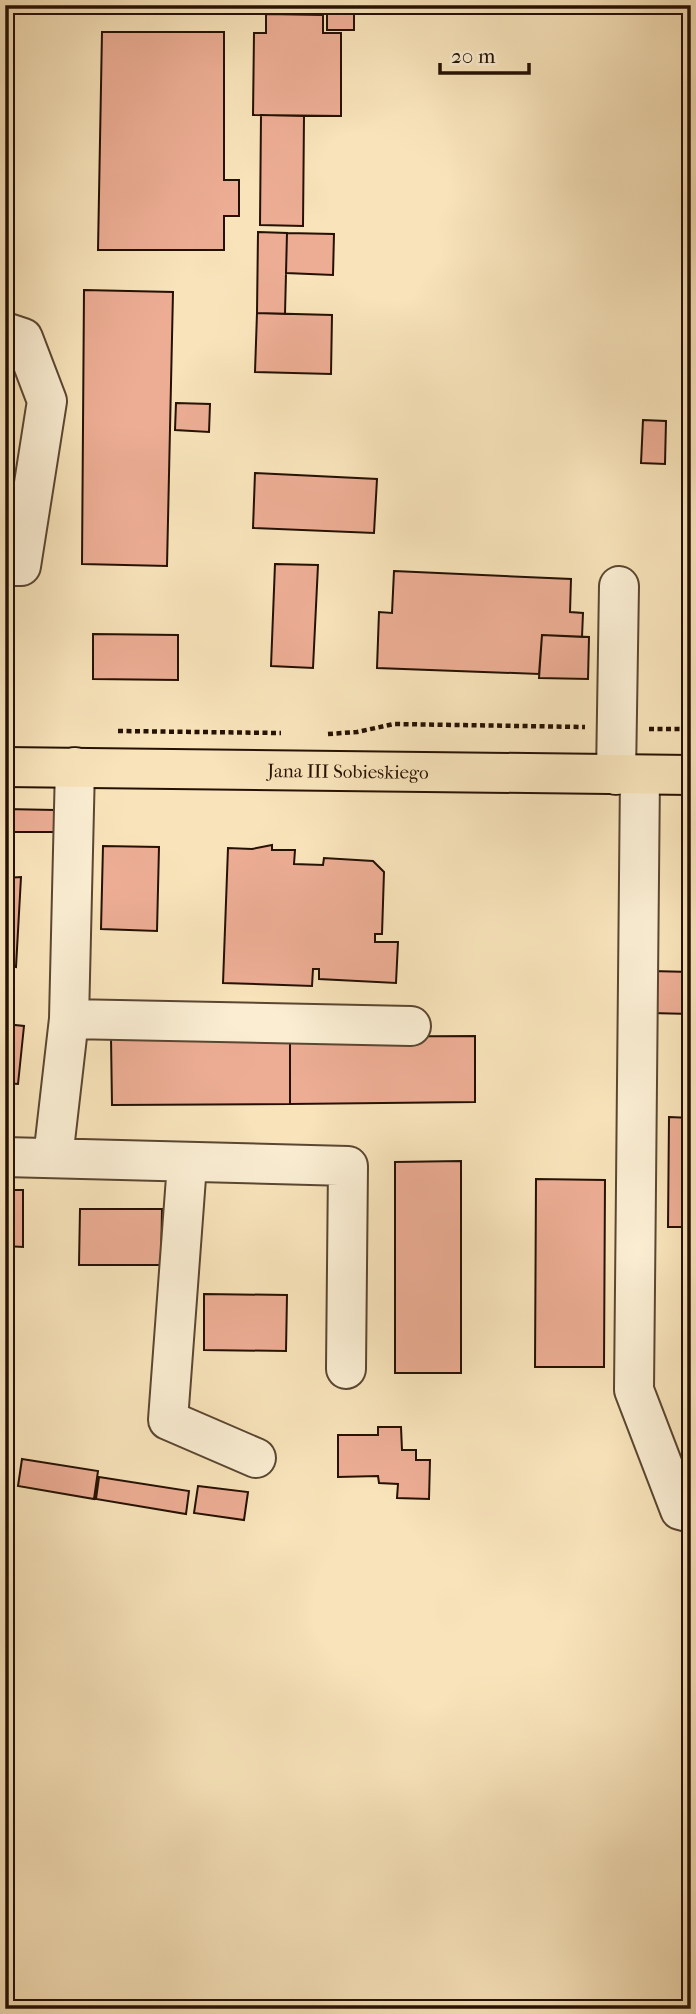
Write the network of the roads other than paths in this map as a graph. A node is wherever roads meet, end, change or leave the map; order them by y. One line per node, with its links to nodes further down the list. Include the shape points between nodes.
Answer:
1 (5, 332): 2 (lane, via 23,338 47,401 21,566)
2 (5, 565)
3 (619, 586): 6 (lane, via 617,729)
4 (5, 766): 5 (main road, Jana III Sobieskiego)
5 (75, 767): 6 (main road, Jana III Sobieskiego); 8 (lane)
6 (628, 775): 7 (main road, Jana III Sobieskiego); 15 (lane, via 634,1390 680,1510)
7 (691, 775)
8 (69, 1019): 9 (lane); 11 (lane)
9 (411, 1026)
10 (5, 1157): 11 (lane)
11 (53, 1158): 12 (lane)
12 (187, 1164): 13 (lane, via 348,1166); 14 (lane, via 168,1420)
13 (346, 1369)
14 (256, 1458)
15 (691, 1513)

